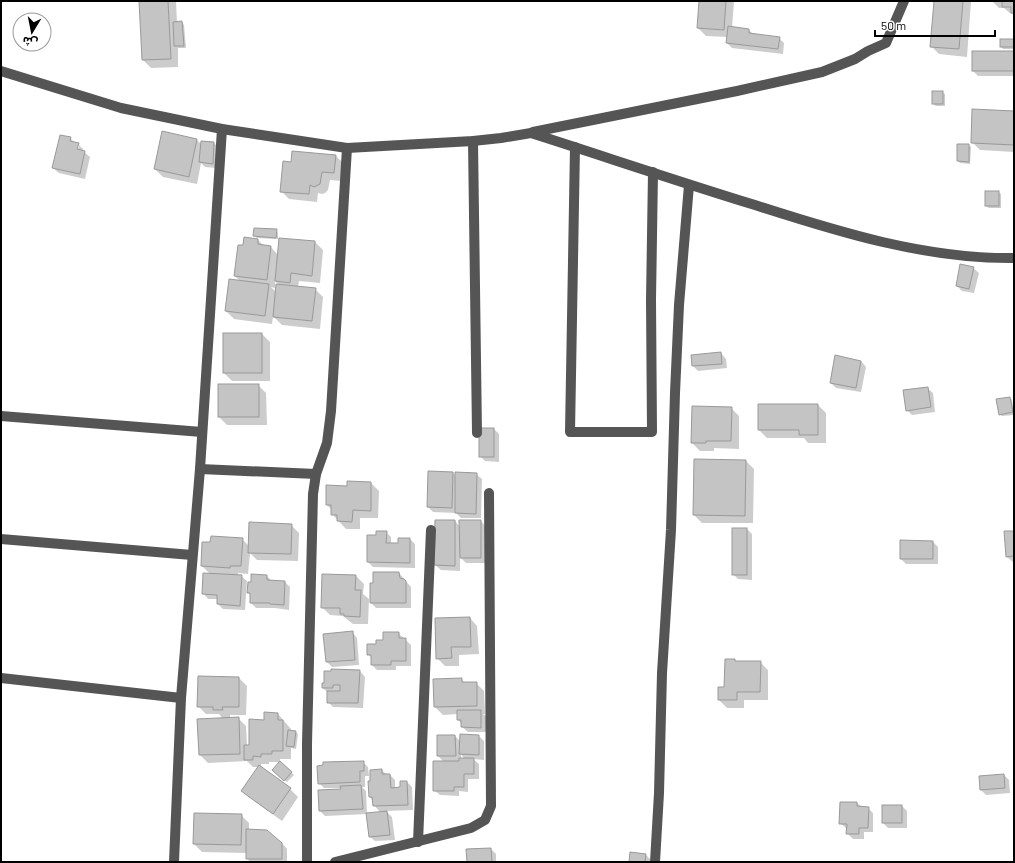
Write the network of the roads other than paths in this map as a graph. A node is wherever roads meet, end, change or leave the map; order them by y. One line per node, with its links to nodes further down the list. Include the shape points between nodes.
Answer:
1 (904, 1): 4 (street, via 886,43 855,60 822,72)
2 (1, 70): 3 (street, via 121,108)
3 (222, 129): 7 (street); 12 (street)
4 (531, 133): 5 (street); 6 (street)
5 (473, 141): 7 (street); 13 (street)
6 (575, 147): 8 (street); 8 (street, via 570,432 652,432 650,300)
7 (347, 148): 15 (street, via 331,411 327,443)
8 (653, 172): 9 (street)
9 (689, 185): 10 (street, via 896,246 984,259); 26 (street, via 675,393)
10 (1014, 258)
11 (1, 416): 12 (street)
12 (202, 432): 14 (street)
13 (477, 432)
14 (200, 469): 15 (street); 19 (street)
15 (316, 474): 24 (street, via 313,494 307,744)
16 (489, 493): 22 (street, via 491,806 485,820 471,828)
17 (431, 530): 22 (street)
18 (1, 539): 19 (street)
19 (192, 555): 21 (street)
20 (1, 678): 21 (street)
21 (181, 698): 23 (street)
22 (418, 842): 25 (street)
23 (174, 862)
24 (307, 862)
25 (335, 862)
26 (655, 862)

